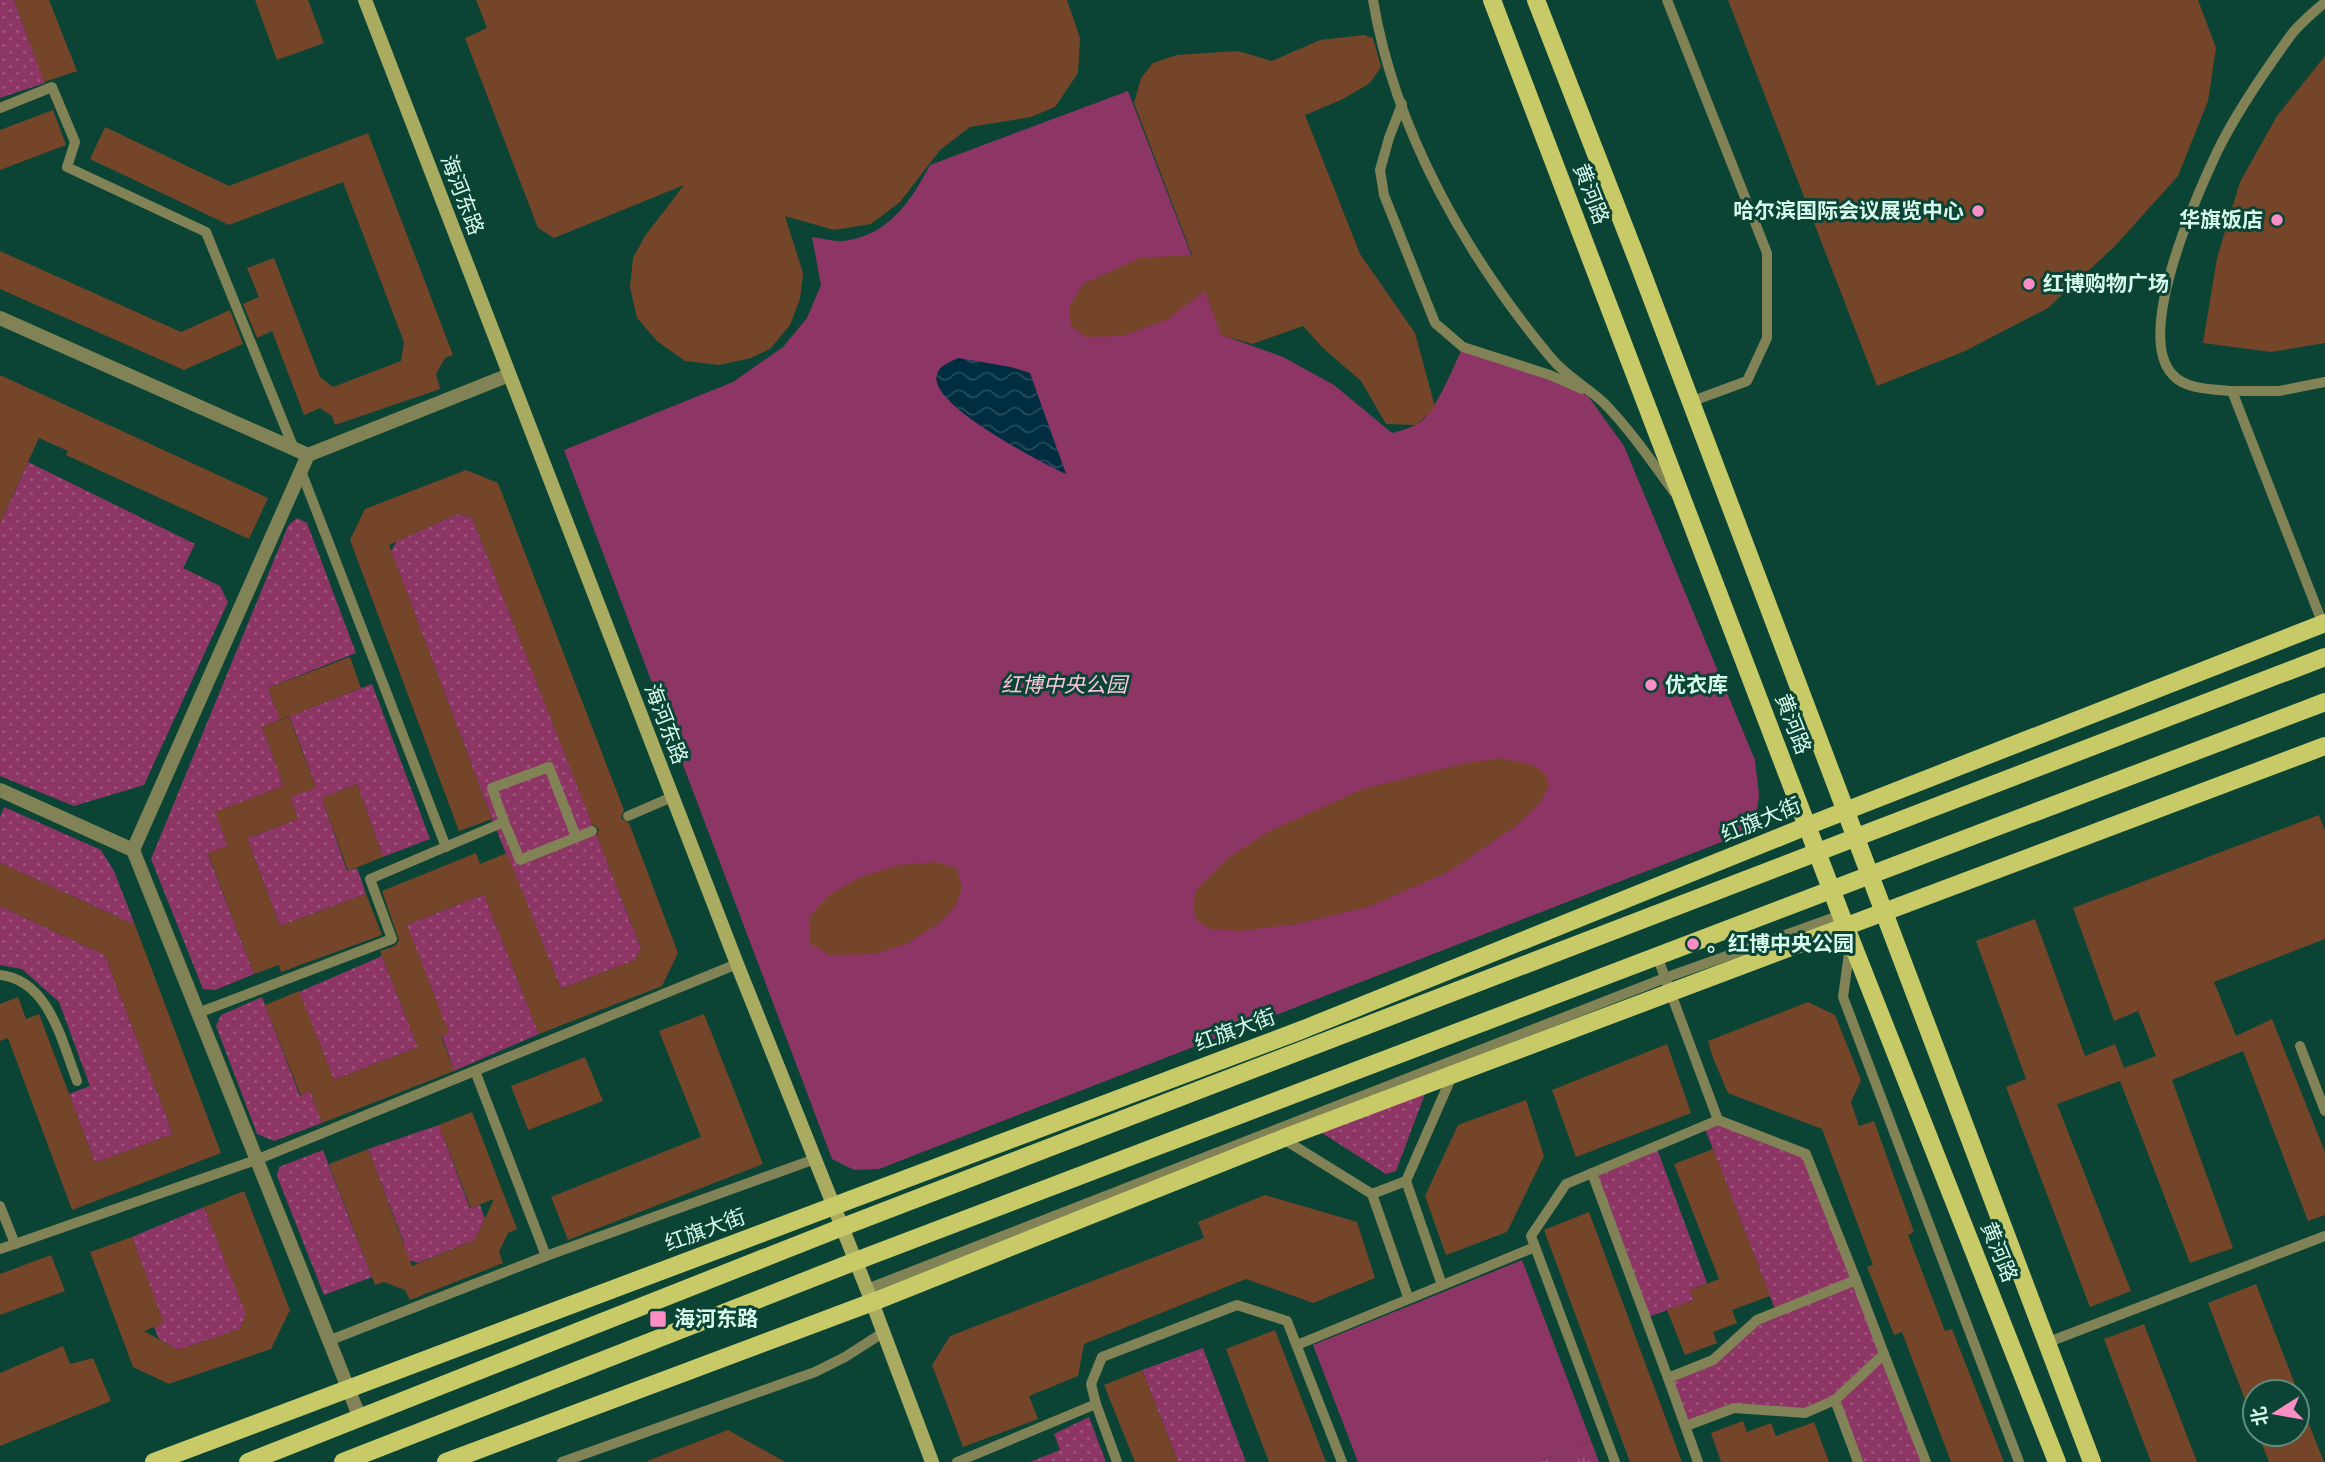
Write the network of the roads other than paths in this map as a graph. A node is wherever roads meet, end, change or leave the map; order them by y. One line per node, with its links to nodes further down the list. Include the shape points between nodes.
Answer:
1 (365, 0): 10 (street, 海河东路)
2 (1373, 0): 7 (lane)
3 (1492, 0): 18 (main road, 黄河路)
4 (1536, 0): 14 (main road, 黄河路)
5 (1667, 0): 14 (lane, via 1767,253 1767,338 1747,381)
6 (2325, 2): 12 (lane, via 2293,32 2218,151 2168,278 2160,351 2172,375 2193,386)
7 (1402, 104): 13 (lane, via 1463,235 1554,362); 13 (lane, via 1380,170 1384,195 1435,323 1463,347)
8 (0, 108): 15 (lane, via 52,87 75,142 67,167 206,232)
9 (0, 318): 15 (street)
10 (509, 375): 16 (street); 24 (street, 海河东路)
11 (2325, 382): 12 (lane, via 2279,391)
12 (2232, 391): 19 (lane)
13 (1593, 394): 18 (lane, via 1636,440)
14 (1690, 402): 25 (main road, 黄河路)
15 (294, 449): 16 (street)
16 (308, 455): 17 (street)
17 (301, 471): 32 (lane); 33 (street)
18 (1687, 510): 28 (main road, 黄河路)
19 (2324, 625): 25 (main road, 红旗大街)
20 (2325, 657): 31 (main road, 红旗大街)
21 (2325, 703): 35 (main road)
22 (2325, 746): 37 (main road)
23 (0, 790): 33 (street)
24 (672, 797): 26 (lane); 40 (street, 海河东路)
25 (1846, 811): 28 (main road, 红旗大街); 31 (main road, 黄河路)
26 (628, 816)
27 (504, 822): 30 (lane, via 520,860); 30 (lane, via 492,788 549,766); 32 (lane)
28 (1807, 826): 34 (main road, 黄河路); 57 (main road, 红旗大街, via 1304,1029)
29 (592, 831): 30 (lane)
30 (576, 837)
31 (1855, 837): 34 (main road, 红旗大街); 35 (main road, 黄河路)
32 (446, 847): 43 (lane, via 370,879 392,939)
33 (133, 850): 43 (street)
34 (1817, 851): 36 (main road, 黄河路); 58 (main road, 红旗大街)
35 (1870, 875): 36 (main road); 37 (main road, 黄河路)
36 (1832, 890): 38 (main road, 黄河路); 39 (main road)
37 (1883, 911): 38 (main road); 71 (main road, 黄河路)
38 (1846, 927): 42 (main road); 93 (lane, via 1843,997); 94 (main road, 黄河路)
39 (1657, 956): 42 (lane); 64 (main road)
40 (737, 964): 46 (lane); 51 (street, 海河东路)
41 (0, 975): 47 (lane, via 12,976 39,996 56,1024)
42 (1668, 986): 45 (main road); 49 (lane)
43 (198, 1013): 52 (street)
44 (2300, 1046): 48 (lane)
45 (1456, 1067): 50 (main road); 54 (lane)
46 (475, 1071): 52 (lane); 63 (lane)
47 (77, 1080)
48 (2325, 1111)
49 (1718, 1120): 53 (lane); 65 (lane, via 1806,1154)
50 (1277, 1135): 55 (lane); 67 (main road)
51 (815, 1159): 57 (street, 海河东路); 63 (lane)
52 (256, 1160): 60 (lane); 70 (street)
53 (1592, 1173): 61 (lane, via 1566,1185 1531,1236); 74 (lane)
54 (1406, 1181): 55 (lane); 66 (lane)
55 (1372, 1194): 68 (lane)
56 (0, 1206): 60 (lane)
57 (834, 1206): 58 (street, 海河东路); 75 (main road, 红旗大街)
58 (842, 1227): 64 (street, 海河东路); 78 (main road, 红旗大街)
59 (2325, 1236): 71 (lane)
60 (15, 1244): 62 (lane)
61 (1535, 1247): 66 (lane); 89 (lane)
62 (0, 1249)
63 (546, 1256): 70 (lane)
64 (856, 1261): 67 (street, 海河东路); 82 (main road)
65 (1856, 1280): 73 (lane); 74 (lane, via 1757,1320 1713,1360)
66 (1442, 1285): 68 (lane)
67 (869, 1295): 69 (street, 海河东路); 83 (main road)
68 (1408, 1297): 72 (lane)
69 (884, 1332): 84 (lane, via 815,1372); 85 (street, 海河东路)
70 (328, 1341): 75 (street)
71 (2046, 1343): 95 (main road, 黄河路)
72 (1297, 1345): 77 (lane, via 1287,1321 1237,1305 1102,1357 1091,1384); 88 (lane)
73 (1884, 1353): 76 (lane); 92 (lane)
74 (1668, 1378): 79 (lane)
75 (347, 1388): 78 (street); 80 (main road, 红旗大街)
76 (1835, 1399): 79 (lane, via 1805,1413 1734,1408); 91 (lane)
77 (1096, 1404): 86 (lane); 87 (lane)
78 (360, 1418): 81 (main road, 红旗大街)
79 (1686, 1426): 90 (lane)
80 (154, 1462)
81 (248, 1462)
82 (343, 1462)
83 (446, 1462)
84 (562, 1462)
85 (932, 1462)
86 (957, 1462)
87 (1117, 1462)
88 (1342, 1462)
89 (1615, 1462)
90 (1698, 1462)
91 (1858, 1462)
92 (1926, 1462)
93 (2019, 1462)
94 (2057, 1462)
95 (2092, 1462)

